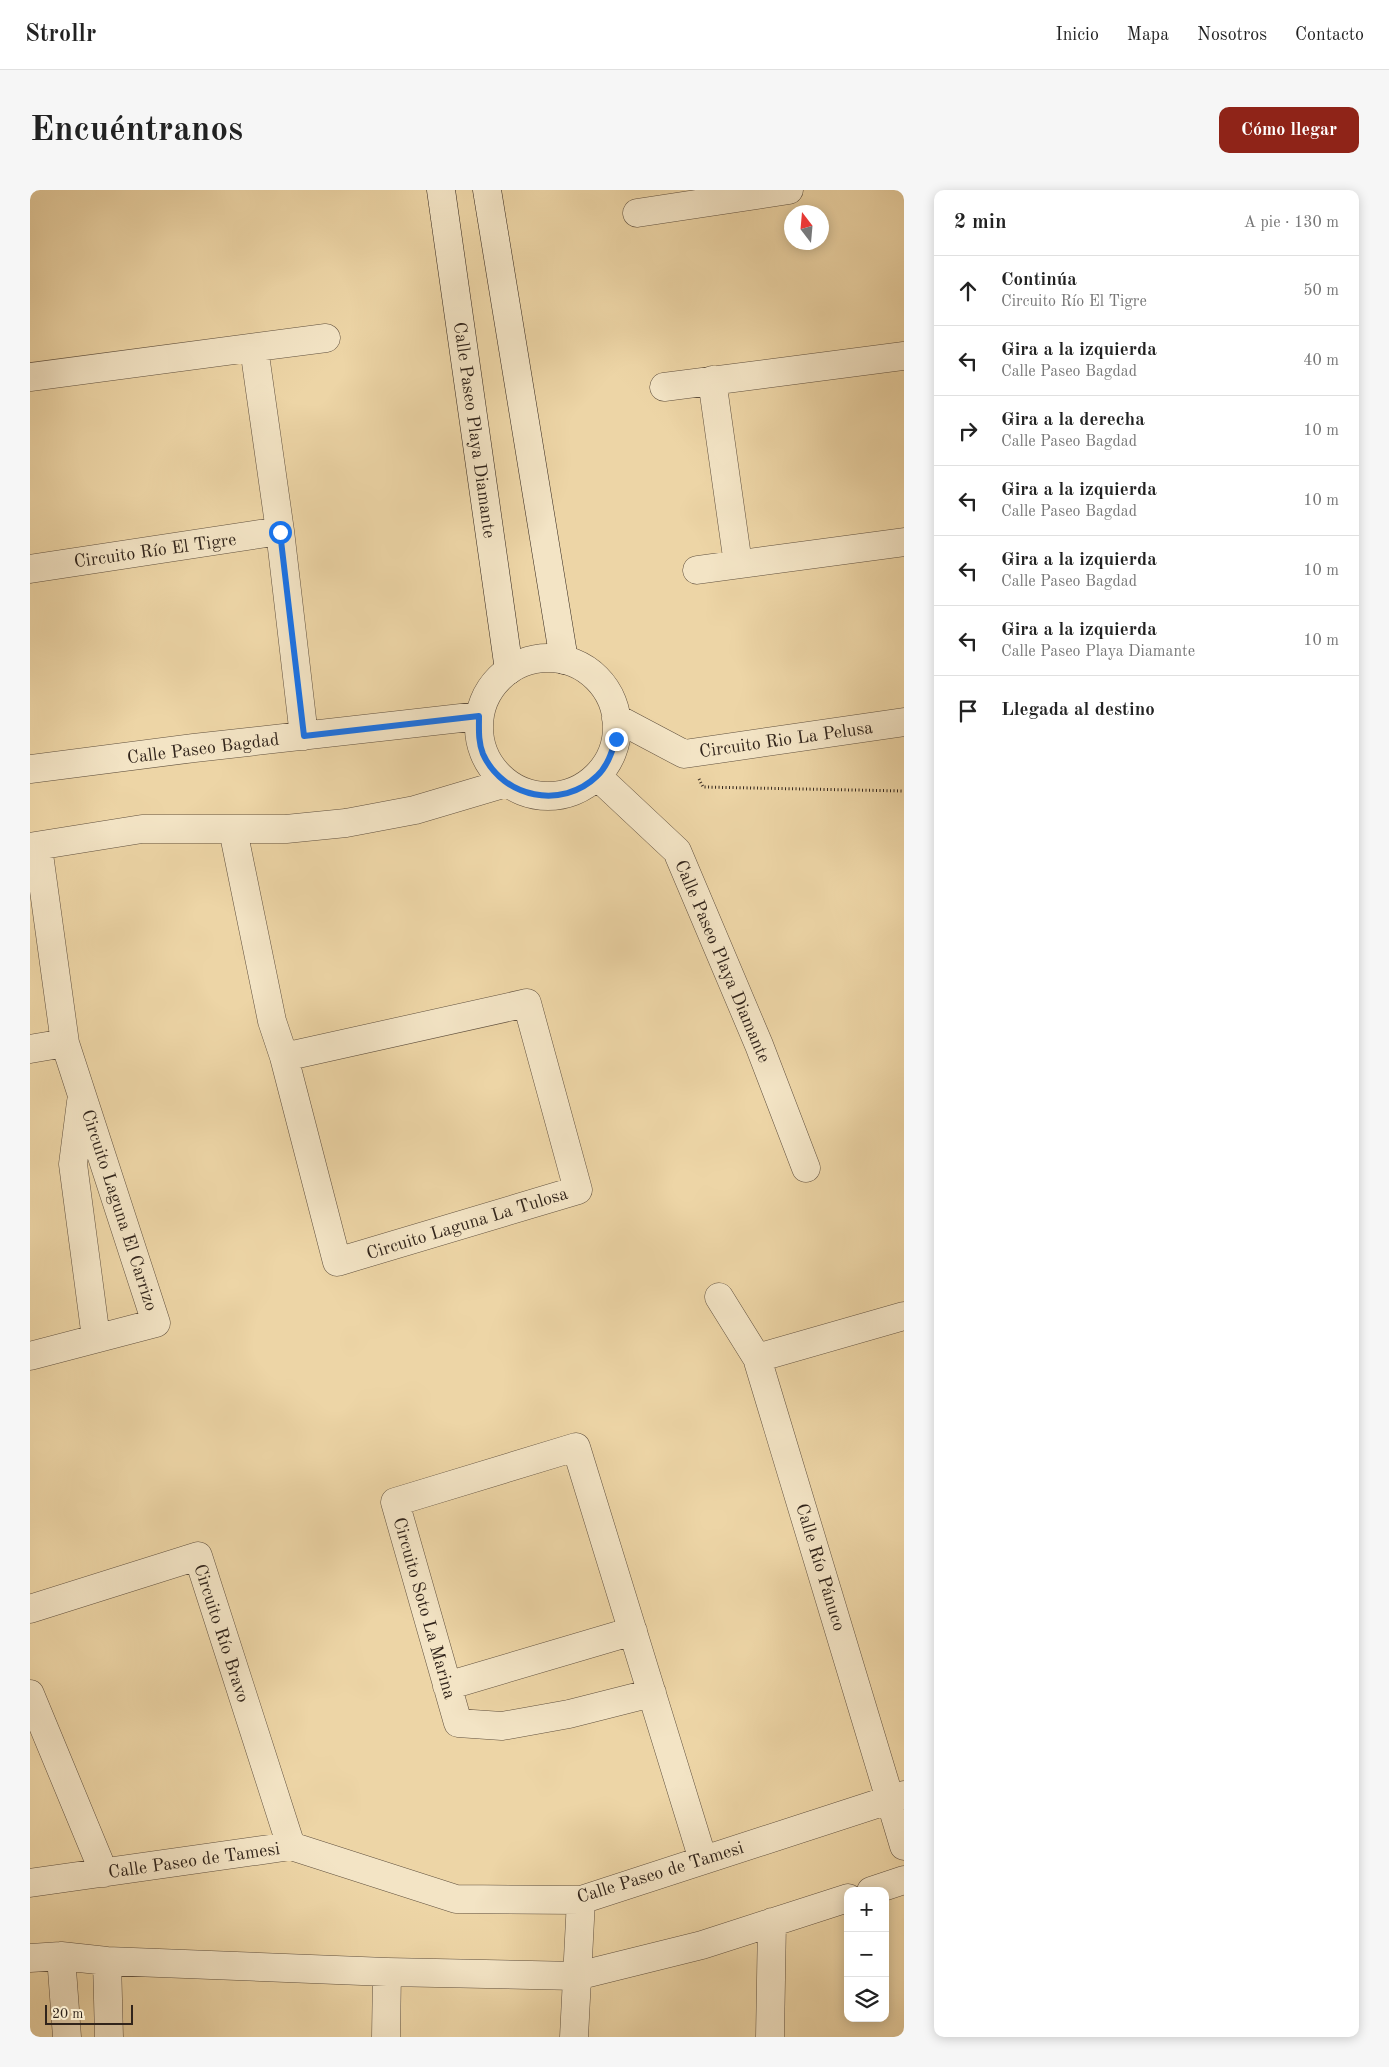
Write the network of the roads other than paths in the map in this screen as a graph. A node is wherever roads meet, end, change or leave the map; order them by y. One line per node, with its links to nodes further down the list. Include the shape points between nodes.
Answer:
1 (441, 190): 18 (street, Calle Paseo Playa Diamante)
2 (487, 190): 17 (street)
3 (788, 190): 4 (street)
4 (679, 198): 5 (street)
5 (637, 213)
6 (326, 338): 7 (street)
7 (254, 348): 9 (street); 12 (street)
8 (904, 356): 10 (street)
9 (30, 377)
10 (712, 380): 11 (street); 14 (street)
11 (664, 387)
12 (280, 532): 15 (street, Circuito Río El Tigre); 22 (street)
13 (904, 542): 14 (street)
14 (738, 564): 16 (street)
15 (30, 569)
16 (697, 570)
17 (564, 660): 18 (street, via 525,662); 20 (street, via 584,668 600,681 611,699)
18 (509, 670): 21 (street, via 485,698)
19 (904, 722): 20 (street, Circuito Rio La Pelusa, via 684,754)
20 (616, 723): 23 (street, via 616,739)
21 (479, 726): 22 (street, Calle Paseo Bagdad); 25 (street, via 483,753)
22 (304, 736): 24 (street, Calle Paseo Bagdad)
23 (603, 767): 25 (street, via 581,788 563,795 543,796 524,792); 32 (street, Calle Paseo Playa Diamante, via 677,851 759,1045)
24 (30, 769)
25 (499, 776): 26 (street, via 415,810 346,823)
26 (233, 830): 27 (street, via 142,829); 30 (street, Circuito Laguna La Tulosa, via 272,1021)
27 (34, 847): 28 (street, Circuito Laguna El Carrizo)
28 (65, 1043): 29 (street); 31 (street, Circuito Laguna El Carrizo)
29 (30, 1049)
30 (284, 1057): 30 (street, Circuito Laguna La Tulosa, via 337,1262 578,1190 526,1003)
31 (82, 1095): 35 (street, Circuito Laguna El Carrizo, via 73,1164); 35 (street, Circuito Laguna El Carrizo, via 156,1323)
32 (806, 1168)
33 (718, 1297): 37 (street, Calle Río Pánuco)
34 (904, 1316): 37 (street)
35 (96, 1338): 36 (street, Circuito Laguna El Carrizo)
36 (30, 1356)
37 (757, 1358): 43 (street, Calle Río Pánuco)
38 (30, 1609): 44 (street, Circuito Río Bravo, via 198,1556)
39 (633, 1631): 40 (street); 40 (street, Circuito Soto La Marina, via 576,1447 395,1502); 41 (street, Circuito Soto La Marina)
40 (447, 1686): 41 (street, Circuito Soto La Marina, via 458,1723 502,1726 569,1714)
41 (652, 1693): 46 (street, Circuito Soto La Marina)
42 (30, 1694): 47 (street)
43 (897, 1797): 45 (street, Calle Río Pánuco); 46 (street, Calle Paseo de Tamesi)
44 (291, 1846): 47 (street, Calle Paseo de Tamesi); 52 (street, Calle Paseo de Tamesi, via 456,1899)
45 (904, 1846)
46 (703, 1860): 52 (street, Calle Paseo de Tamesi)
47 (104, 1873): 49 (street, Calle Paseo de Tamesi)
48 (904, 1880): 50 (street)
49 (30, 1883)
50 (883, 1887)
51 (844, 1899): 53 (street)
52 (581, 1900): 58 (street)
53 (772, 1922): 58 (street, via 702,1945); 63 (street)
54 (61, 1956): 55 (street); 56 (street); 59 (street)
55 (30, 1958)
56 (107, 1961): 57 (street); 60 (street)
57 (387, 1972): 58 (street); 61 (street)
58 (577, 1976): 62 (street)
59 (67, 2037)
60 (109, 2037)
61 (386, 2037)
62 (574, 2037)
63 (770, 2037)

